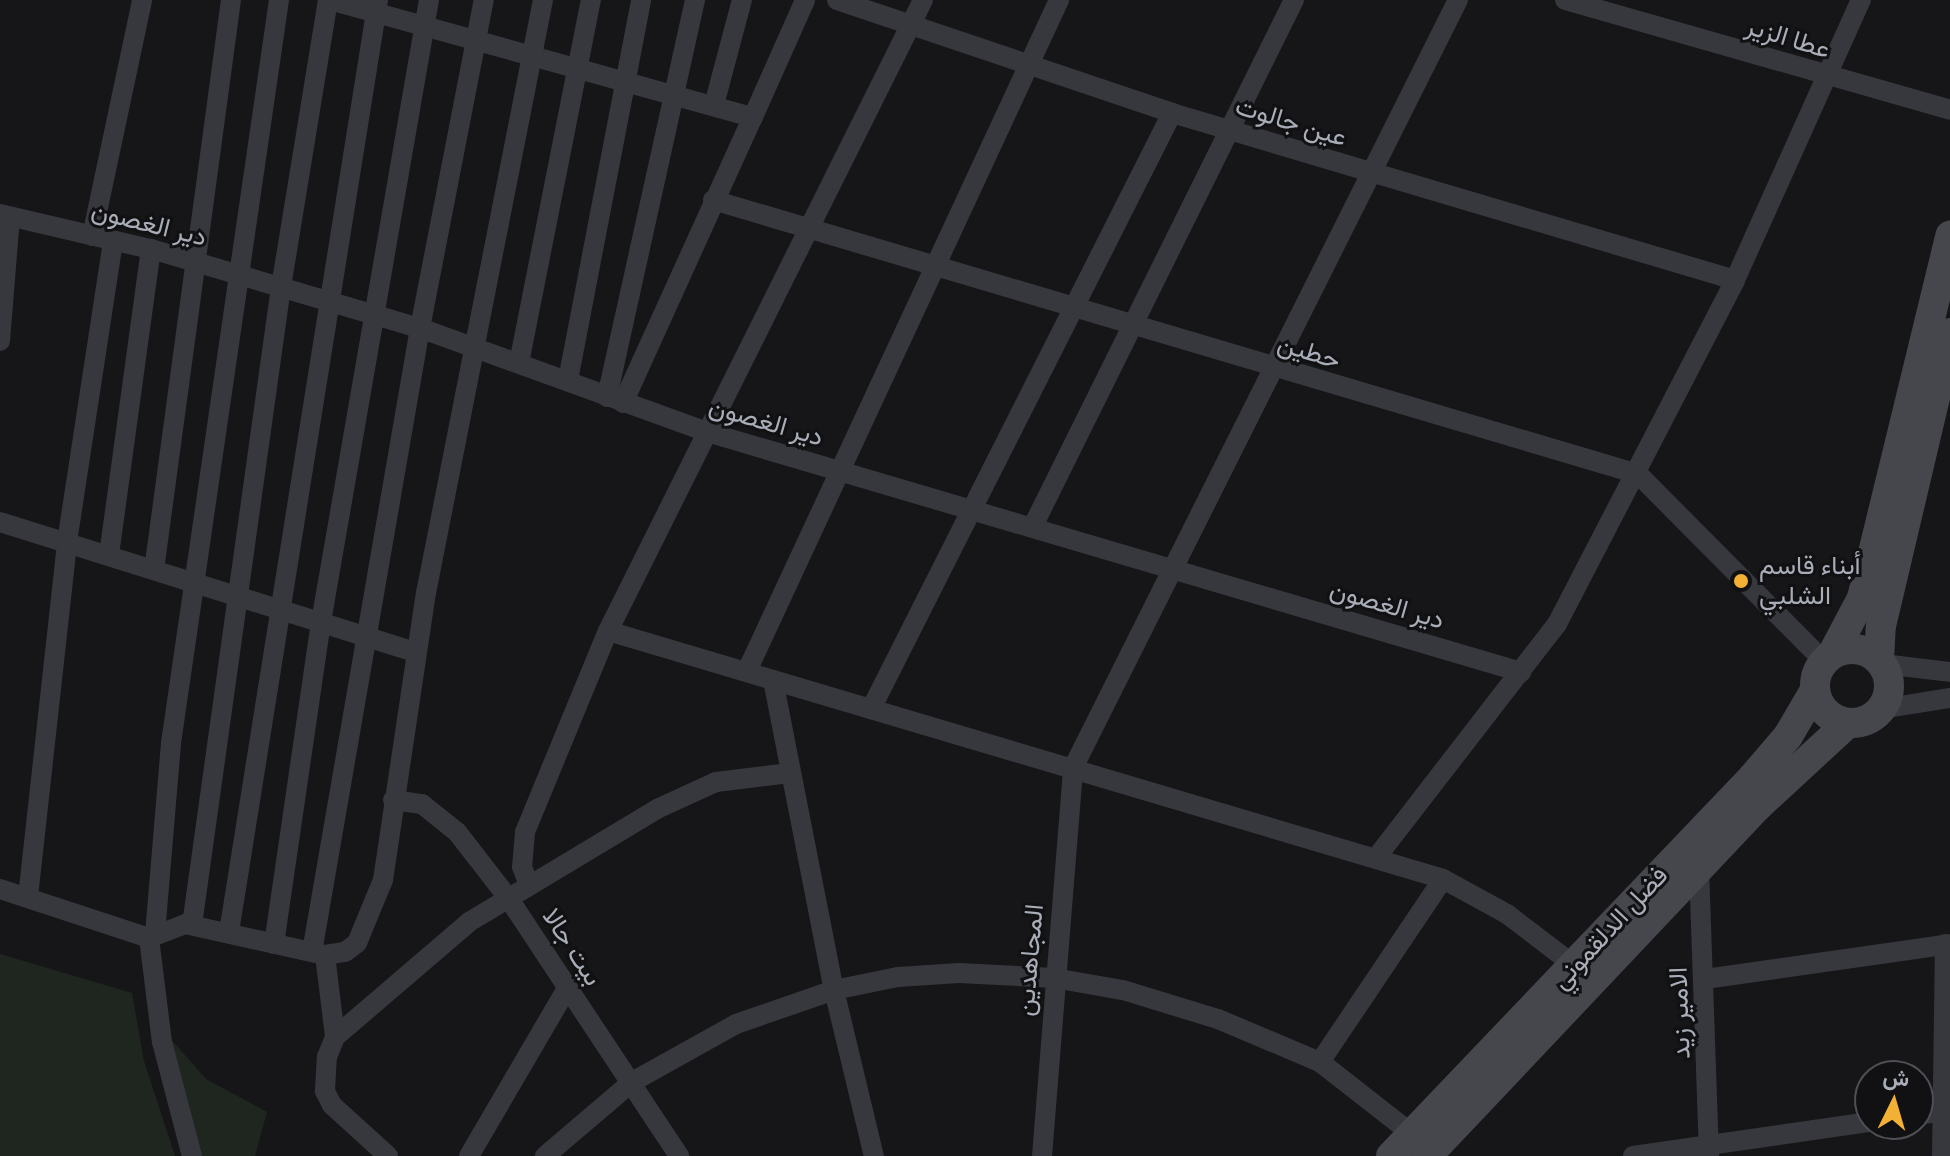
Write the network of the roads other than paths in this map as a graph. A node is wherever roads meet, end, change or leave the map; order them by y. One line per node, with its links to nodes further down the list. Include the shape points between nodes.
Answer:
1 (142, 0): 39 (street)
2 (231, 0): 43 (street)
3 (279, 0): 45 (street)
4 (329, 0): 20 (street); 47 (street)
5 (429, 0): 22 (street)
6 (484, 0): 23 (street)
7 (543, 0): 24 (street)
8 (591, 0): 25 (street)
9 (641, 0): 28 (street)
10 (695, 0): 29 (street)
11 (742, 0): 30 (street)
12 (837, 0): 21 (street, عين جالوت)
13 (923, 0): 21 (street)
14 (1059, 0): 26 (street)
15 (1294, 0): 34 (street)
16 (1458, 0): 35 (street)
17 (1861, 0): 27 (street)
18 (1579, 2): 27 (street, عطا الزير)
19 (803, 3): 33 (street)
20 (377, 7): 22 (street); 48 (street)
21 (909, 26): 26 (street, عين جالوت); 38 (street)
22 (425, 27): 23 (street); 50 (street)
23 (475, 41): 24 (street); 52 (street)
24 (533, 53): 25 (street); 55 (street)
25 (577, 66): 28 (street); 56 (street)
26 (1027, 66): 32 (street, عين جالوت); 44 (street)
27 (1827, 78): 31 (street, عطا الزير); 46 (street)
28 (624, 79): 29 (street); 59 (street)
29 (675, 94): 30 (street); 60 (street)
30 (714, 105): 33 (street)
31 (1950, 110)
32 (1172, 113): 34 (street, عين جالوت); 49 (street)
33 (753, 117): 36 (street)
34 (1232, 131): 35 (street, عين جالوت); 51 (street)
35 (1369, 173): 46 (street, عين جالوت); 58 (street)
36 (713, 200): 38 (street, حطين); 60 (street)
37 (5, 215): 39 (street, دير الغصون); 54 (street)
38 (809, 229): 44 (street, حطين); 61 (street)
39 (92, 236): 41 (street, دير الغصون)
40 (1950, 236): 78 (main road, via 1862,598)
41 (113, 240): 42 (street, دير الغصون); 67 (street)
42 (151, 249): 43 (street, دير الغصون); 68 (street)
43 (194, 261): 45 (street, دير الغصون); 70 (street)
44 (936, 268): 49 (street, حطين); 62 (street)
45 (240, 275): 47 (street, دير الغصون); 71 (street)
46 (1735, 280): 63 (street)
47 (281, 287): 48 (street, دير الغصون); 72 (street)
48 (333, 302): 50 (street, دير الغصون); 73 (street)
49 (1074, 310): 51 (street, حطين); 64 (street)
50 (375, 314): 52 (street, دير الغصون); 74 (street)
51 (1130, 327): 58 (street, حطين); 66 (street)
52 (420, 328): 55 (street, دير الغصون); 76 (street)
53 (1950, 333): 57 (main road)
54 (0, 341)
55 (476, 348): 56 (street, دير الغصون); 77 (street)
56 (519, 363): 59 (street, دير الغصون)
57 (1947, 363): 79 (main road, via 1881,626)
58 (1274, 369): 63 (street, حطين); 69 (street)
59 (568, 380): 60 (street, دير الغصون)
60 (615, 400): 61 (street, دير الغصون)
61 (707, 432): 62 (street, دير الغصون); 75 (street)
62 (838, 470): 64 (street, دير الغصون); 80 (street)
63 (1638, 474): 78 (street, حطين); 81 (street, via 1557,624)
64 (970, 506): 66 (street, دير الغصون); 86 (street)
65 (0, 522): 67 (street)
66 (1033, 526): 69 (street, دير الغصون)
67 (67, 542): 68 (street); 97 (street)
68 (109, 555): 70 (street)
69 (1173, 569): 81 (street, دير الغصون); 89 (street)
70 (154, 570): 71 (street)
71 (195, 584): 72 (street); 101 (street)
72 (237, 596): 73 (street); 99 (street)
73 (282, 611): 74 (street); 100 (street)
74 (321, 622): 76 (street); 102 (street)
75 (608, 631): 80 (street); 95 (street, via 525,832 521,855)
76 (365, 635): 77 (street); 104 (street)
77 (416, 652): 91 (street)
78 (1829, 657): 79 (main road, via 1852,648); 84 (main road)
79 (1881, 662): 82 (street); 87 (main road, via 1889,692)
80 (747, 671): 83 (street)
81 (1521, 672): 92 (street)
82 (1950, 672)
83 (773, 680): 86 (street); 90 (street)
84 (1815, 690): 88 (main road, via 1825,712); 105 (main road, فضل الدلقموني, via 1770,757)
85 (1950, 698): 87 (street)
86 (871, 709): 89 (street)
87 (1881, 709): 88 (main road, via 1872,718)
88 (1848, 723): 93 (main road)
89 (1073, 768): 92 (street); 106 (street, المجاهدين)
90 (789, 773): 95 (street, via 733,778 702,788); 109 (street)
91 (393, 800): 98 (street, بيت جالا, via 422,804 439,814); 104 (street, via 383,880 367,926 345,952)
92 (1376, 858): 94 (street)
93 (1699, 868): 107 (street, الامير زيد); 115 (main road)
94 (1443, 879): 105 (street, via 1507,914); 111 (street)
95 (529, 885): 98 (street)
96 (0, 889): 97 (street)
97 (28, 897): 101 (street)
98 (509, 899): 108 (street, بيت جالا); 110 (street, via 429,951)
99 (192, 925): 100 (street); 101 (street)
100 (229, 932): 102 (street)
101 (152, 936): 117 (street, via 162,1042)
102 (274, 944): 104 (street)
103 (1947, 944): 107 (street); 113 (street)
104 (318, 954): 110 (street)
105 (1575, 966): 115 (main road, فضل الدلقموني)
106 (1054, 978): 109 (street, via 922,974); 111 (street, via 1189,1009); 123 (street, المجاهدين)
107 (1705, 979): 116 (street, الامير زيد)
108 (567, 988): 112 (street, بيت جالا); 119 (street)
109 (834, 990): 112 (street, via 736,1024); 122 (street)
110 (335, 1037): 118 (street, via 327,1057 325,1091 332,1105)
111 (1320, 1062): 115 (street)
112 (632, 1082): 120 (street); 121 (street, بيت جالا)
113 (1946, 1111): 125 (street)
114 (1854, 1125): 116 (street)
115 (1410, 1149)
116 (1709, 1150): 124 (street)
117 (192, 1156)
118 (388, 1156)
119 (469, 1156)
120 (545, 1156)
121 (679, 1156)
122 (874, 1156)
123 (1042, 1156)
124 (1633, 1156)
125 (1942, 1156)

